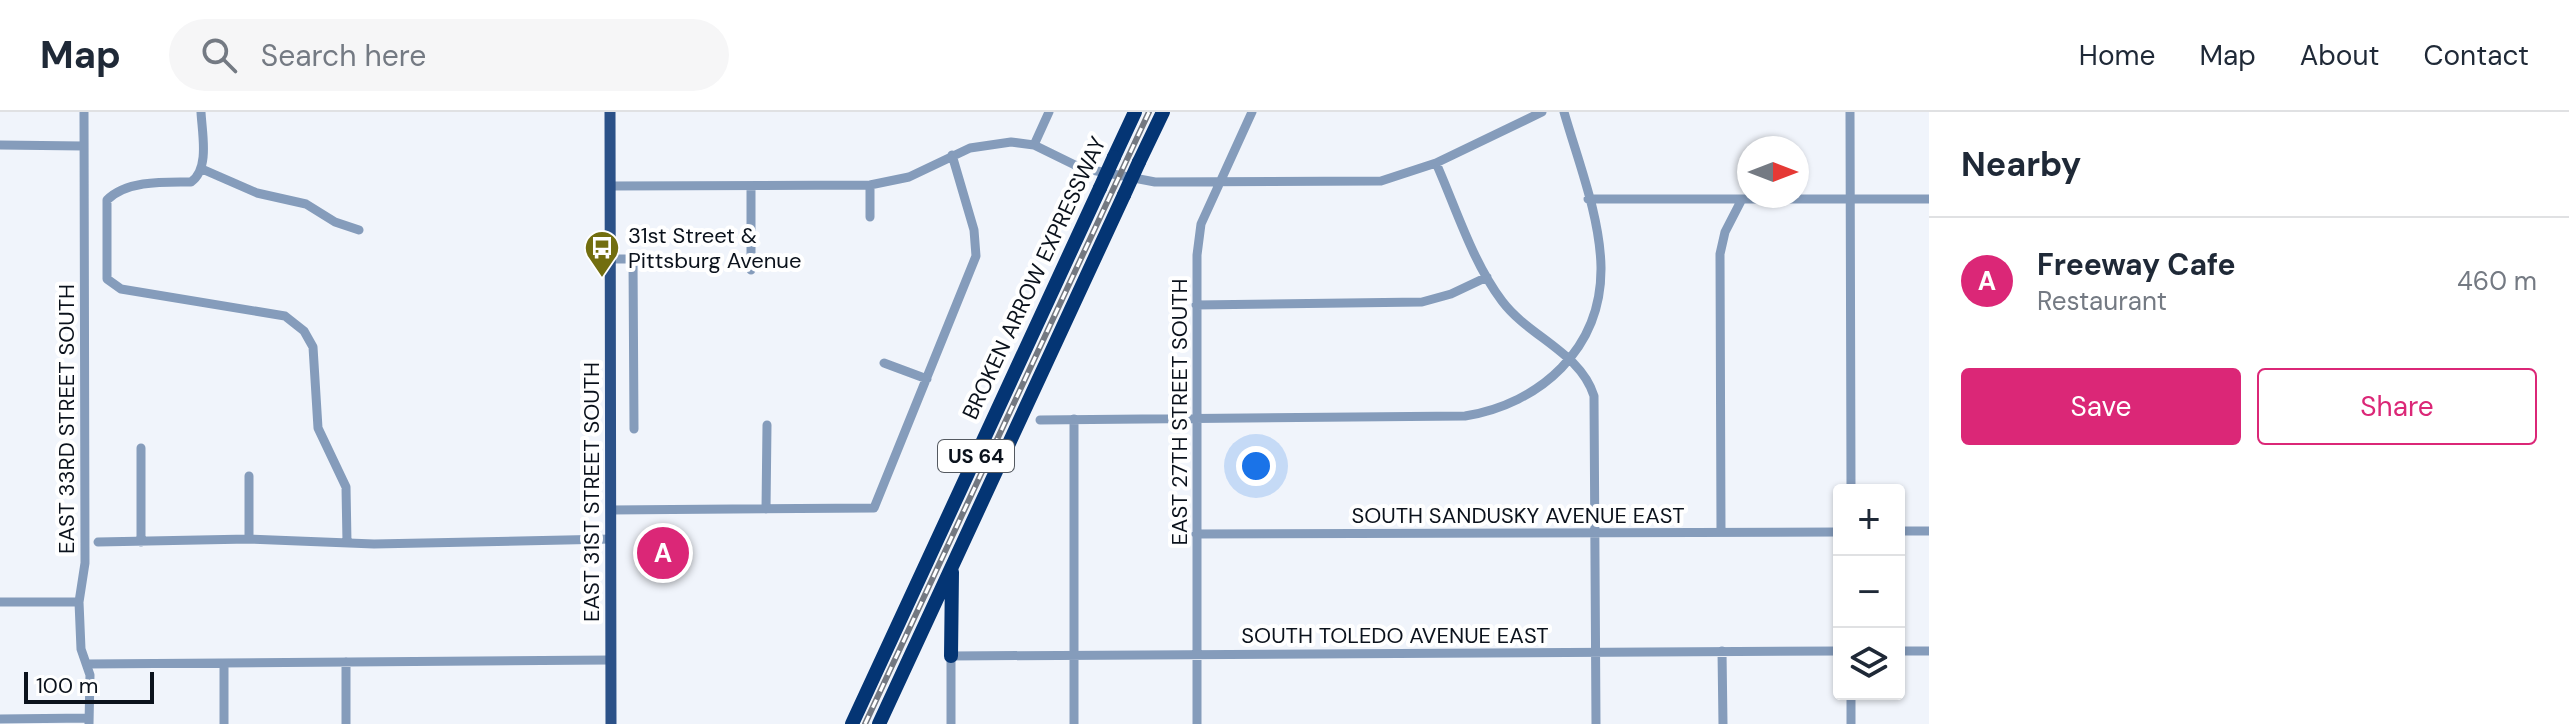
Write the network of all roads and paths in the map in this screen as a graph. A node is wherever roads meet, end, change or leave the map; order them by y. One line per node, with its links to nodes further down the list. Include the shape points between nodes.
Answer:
1 (84, 112): 13 (street, EAST 33RD STREET SOUTH)
2 (201, 112): 16 (street)
3 (610, 112): 19 (main road, EAST 31ST STREET SOUTH)
4 (1049, 112): 12 (street)
5 (1135, 112): 78 (highway, BROKEN ARROW EXPRESSWAY / US 64, bridge)
6 (1163, 112): 57 (highway, US 64, bridge)
7 (1252, 112): 17 (street, EAST 27TH STREET SOUTH)
8 (1542, 112): 15 (street)
9 (1564, 112): 21 (street)
10 (1850, 112): 24 (street)
11 (0, 145): 13 (street)
12 (1034, 145): 14 (street, via 987,144); 17 (street, via 1081,168 1155,182)
13 (83, 146): 59 (street, EAST 33RD STREET SOUTH, via 85,563)
14 (952, 155): 18 (street, via 909,177); 35 (street, via 974,230 976,256)
15 (1436, 163): 17 (street, via 1381,181); 31 (street)
16 (202, 169): 28 (street, via 257,193 306,204); 56 (street, via 191,182 144,184 107,200 105,273 115,287 285,316 304,331 316,362 318,428 344,476)
17 (1218, 183): 32 (street, EAST 27TH STREET SOUTH, via 1201,224)
18 (870, 185): 20 (street); 27 (street)
19 (610, 186): 20 (street); 29 (main road, EAST 31ST STREET SOUTH)
20 (751, 186): 30 (street)
21 (1588, 199): 22 (street); 33 (street, via 1599,284 1591,320)
22 (1737, 199)
23 (1809, 199): 24 (street)
24 (1850, 199): 25 (street); 43 (street)
25 (1929, 199)
26 (1737, 208): 49 (street, via 1720,254)
27 (870, 217)
28 (359, 230)
29 (610, 259): 40 (street, EAST 31ST STREET SOUTH, via 633,259); 45 (main road, EAST 31ST STREET SOUTH)
30 (751, 270)
31 (1487, 277): 32 (street, via 1422,302); 33 (street, via 1512,313)
32 (1196, 305): 37 (street, EAST 27TH STREET SOUTH)
33 (1569, 359): 37 (street, via 1530,396 1465,416); 48 (street, via 1582,370 1594,396)
34 (884, 363): 35 (street)
35 (927, 379): 44 (street, via 874,508)
36 (1074, 419): 37 (street); 38 (street); 67 (street)
37 (1196, 419): 51 (street, EAST 27TH STREET SOUTH)
38 (1040, 420)
39 (767, 425): 44 (street)
40 (634, 429)
41 (141, 448): 55 (street)
42 (249, 476): 52 (street)
43 (1851, 484)
44 (766, 509): 45 (street)
45 (611, 510): 53 (main road, EAST 31ST STREET SOUTH)
46 (1905, 531): 47 (street)
47 (1929, 531)
48 (1596, 532): 49 (street, SOUTH SANDUSKY AVENUE EAST); 51 (street, SOUTH SANDUSKY AVENUE EAST); 64 (street)
49 (1721, 532): 50 (street, SOUTH SANDUSKY AVENUE EAST)
50 (1833, 532)
51 (1196, 534): 65 (street, EAST 27TH STREET SOUTH)
52 (249, 539): 55 (street); 56 (street)
53 (611, 539): 56 (street); 68 (main road, EAST 31ST STREET SOUTH)
54 (98, 542): 55 (street)
55 (141, 542)
56 (347, 542)
57 (952, 567): 66 (highway); 79 (highway, US 64)
58 (0, 602): 59 (street)
59 (79, 602): 71 (street, EAST 33RD STREET SOUTH, via 81,649)
60 (1722, 651): 61 (street, SOUTH TOLEDO AVENUE EAST); 64 (street, SOUTH TOLEDO AVENUE EAST); 84 (street)
61 (1833, 651)
62 (1905, 651): 63 (street)
63 (1929, 651)
64 (1596, 652): 65 (street, SOUTH TOLEDO AVENUE EAST); 83 (street)
65 (1197, 654): 67 (street, SOUTH TOLEDO AVENUE EAST); 82 (street, EAST 27TH STREET SOUTH)
66 (951, 656): 67 (street, SOUTH TOLEDO AVENUE EAST); 80 (street)
67 (1074, 657): 81 (street)
68 (610, 660): 69 (street); 77 (main road, EAST 31ST STREET SOUTH)
69 (346, 662): 70 (street); 76 (street)
70 (224, 663): 71 (street); 75 (street)
71 (87, 664): 74 (street, EAST 33RD STREET SOUTH)
72 (1851, 700): 85 (street)
73 (0, 719): 74 (street)
74 (89, 721)
75 (224, 724)
76 (346, 724)
77 (611, 724)
78 (852, 724)
79 (879, 724)
80 (951, 724)
81 (1074, 724)
82 (1197, 724)
83 (1596, 724)
84 (1723, 724)
85 (1851, 724)

